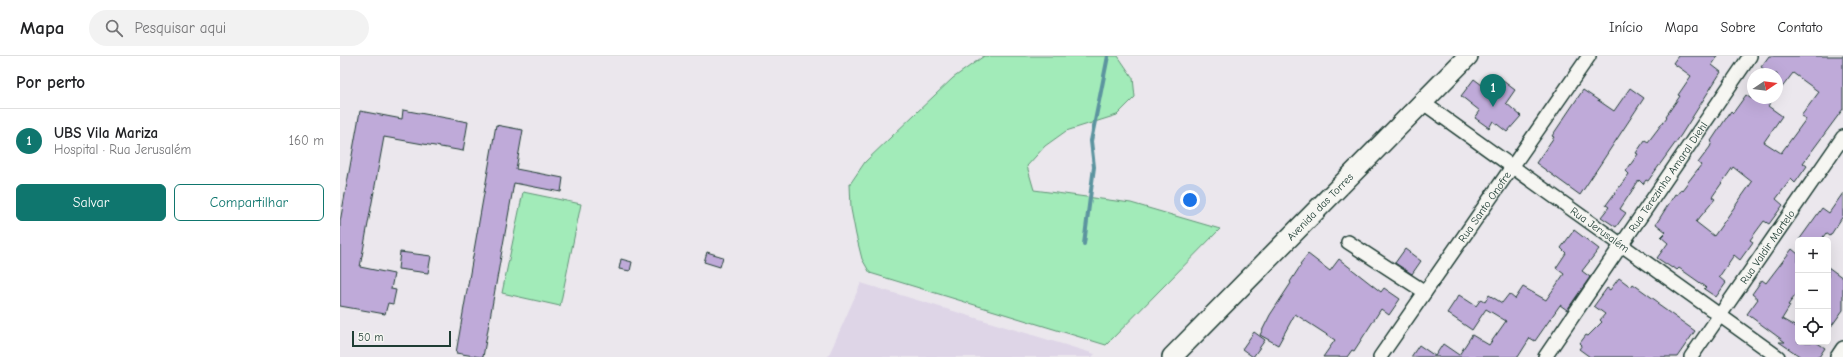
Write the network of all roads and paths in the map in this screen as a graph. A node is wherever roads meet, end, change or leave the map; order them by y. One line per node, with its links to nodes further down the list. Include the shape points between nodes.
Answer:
1 (1468, 56): 4 (main road, Avenida das Torres)
2 (1589, 56): 6 (street, Rua Santo Onofre)
3 (1750, 56): 8 (street, Rua Terezinha Amaral Diehl)
4 (1422, 102): 6 (street, Rua Jerusalém); 12 (main road, Avenida das Torres)
5 (1843, 137): 10 (street, Rua Valdir Martelo)
6 (1512, 167): 8 (street, Rua Jerusalém); 9 (street, Rua Santo Onofre)
7 (1348, 242): 9 (street)
8 (1621, 245): 10 (street, Rua Jerusalém); 14 (street, Rua Terezinha Amaral Diehl)
9 (1425, 292): 13 (street, Rua Santo Onofre)
10 (1720, 315): 15 (street, Rua Valdir Martelo); 16 (street, Rua Jerusalém)
11 (1843, 348): 17 (street)
12 (1172, 357)
13 (1380, 357)
14 (1545, 357)
15 (1691, 357)
16 (1778, 357)
17 (1837, 357)

